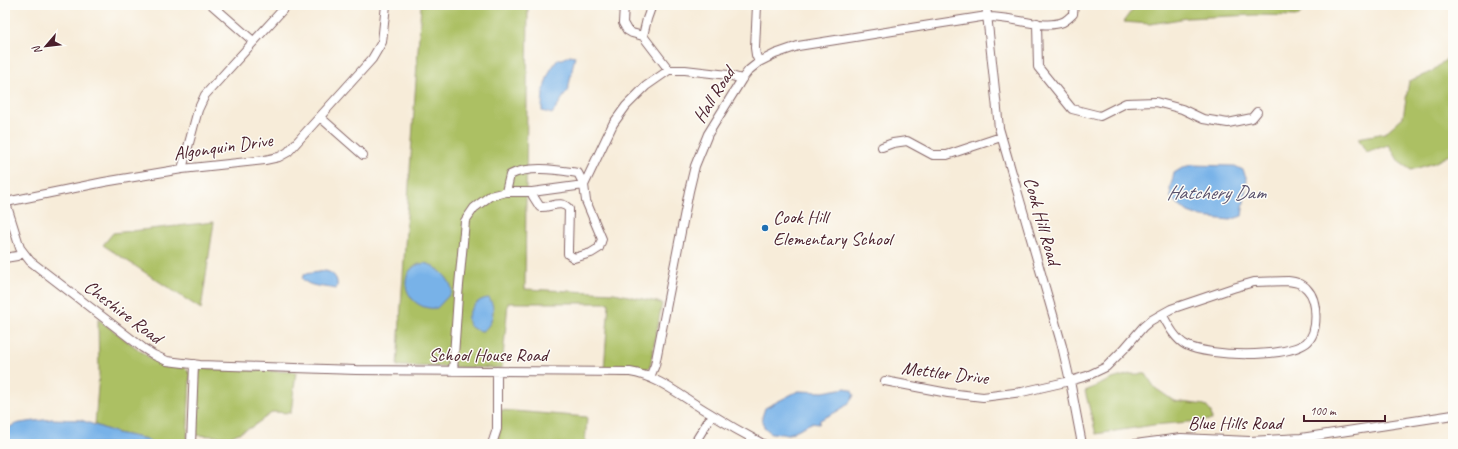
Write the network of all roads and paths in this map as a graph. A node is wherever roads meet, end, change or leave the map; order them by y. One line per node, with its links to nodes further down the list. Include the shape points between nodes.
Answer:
1 (212, 5): 12 (street)
2 (287, 5): 12 (street)
3 (386, 5): 17 (street, Algonquin Drive, via 382,42 372,59)
4 (624, 5): 11 (street, via 623,23 627,30)
5 (652, 5): 11 (street)
6 (757, 5): 13 (street, via 755,48)
7 (986, 5): 9 (street, Cook Hill Road)
8 (1074, 5): 10 (street, Hall Road, via 1073,14 1064,22 1052,25)
9 (987, 17): 10 (street, Hall Road); 13 (street, Hall Road, via 798,46); 18 (street, Cook Hill Road)
10 (1038, 23): 16 (street, via 1038,66 1072,110 1100,116 1126,103 1156,102 1182,109 1202,119 1228,123 1252,118)
11 (643, 36): 14 (street)
12 (253, 41): 21 (street, via 205,95 198,110)
13 (760, 62): 15 (street, Hall Road)
14 (669, 70): 15 (street, via 728,75); 22 (street, via 646,86 626,106 613,124)
15 (742, 79): 32 (street, Hall Road, via 708,134 695,166 655,365)
16 (1257, 112)
17 (321, 118): 20 (street); 21 (street, Algonquin Drive, via 288,152 279,157)
18 (1001, 137): 19 (street, via 946,155 933,155 907,141); 34 (street, Cook Hill Road, via 1058,330)
19 (882, 147)
20 (363, 155)
21 (182, 169): 25 (street, Algonquin Drive)
22 (584, 185): 23 (street, via 578,173 547,169 510,175); 24 (street); 24 (street, via 586,201 602,239 599,248 574,258 568,254 569,209 566,205 560,204 540,207)
23 (506, 192): 24 (street); 30 (street, via 490,196 474,208 465,221)
24 (532, 192)
25 (5, 201): 26 (street, Cheshire Road)
26 (23, 252): 27 (street); 29 (street, Cheshire Road, via 30,261 154,355 167,361)
27 (5, 258)
28 (1162, 314): 28 (street, Mettler Drive, via 1254,282 1288,281 1299,283 1308,290 1314,304 1316,322 1313,334 1306,343 1294,348 1268,354 1238,354 1197,350 1185,344); 34 (street, Mettler Drive, via 1143,326 1106,367)
29 (194, 364): 30 (street, School House Road, via 302,369); 37 (street)
30 (453, 371): 31 (street, School House Road)
31 (497, 371): 32 (street, School House Road, via 617,371); 38 (street, via 497,429)
32 (650, 377): 35 (street, School House Road)
33 (886, 381): 34 (street, Mettler Drive, via 983,397)
34 (1070, 381): 41 (street, Cook Hill Road)
35 (712, 415): 39 (street); 40 (street, School House Road)
36 (1453, 415): 42 (street, Blue Hills Road, via 1301,438 1250,441 1181,438)
37 (191, 444)
38 (492, 444)
39 (694, 444)
40 (763, 444)
41 (1082, 444)
42 (1135, 444)

